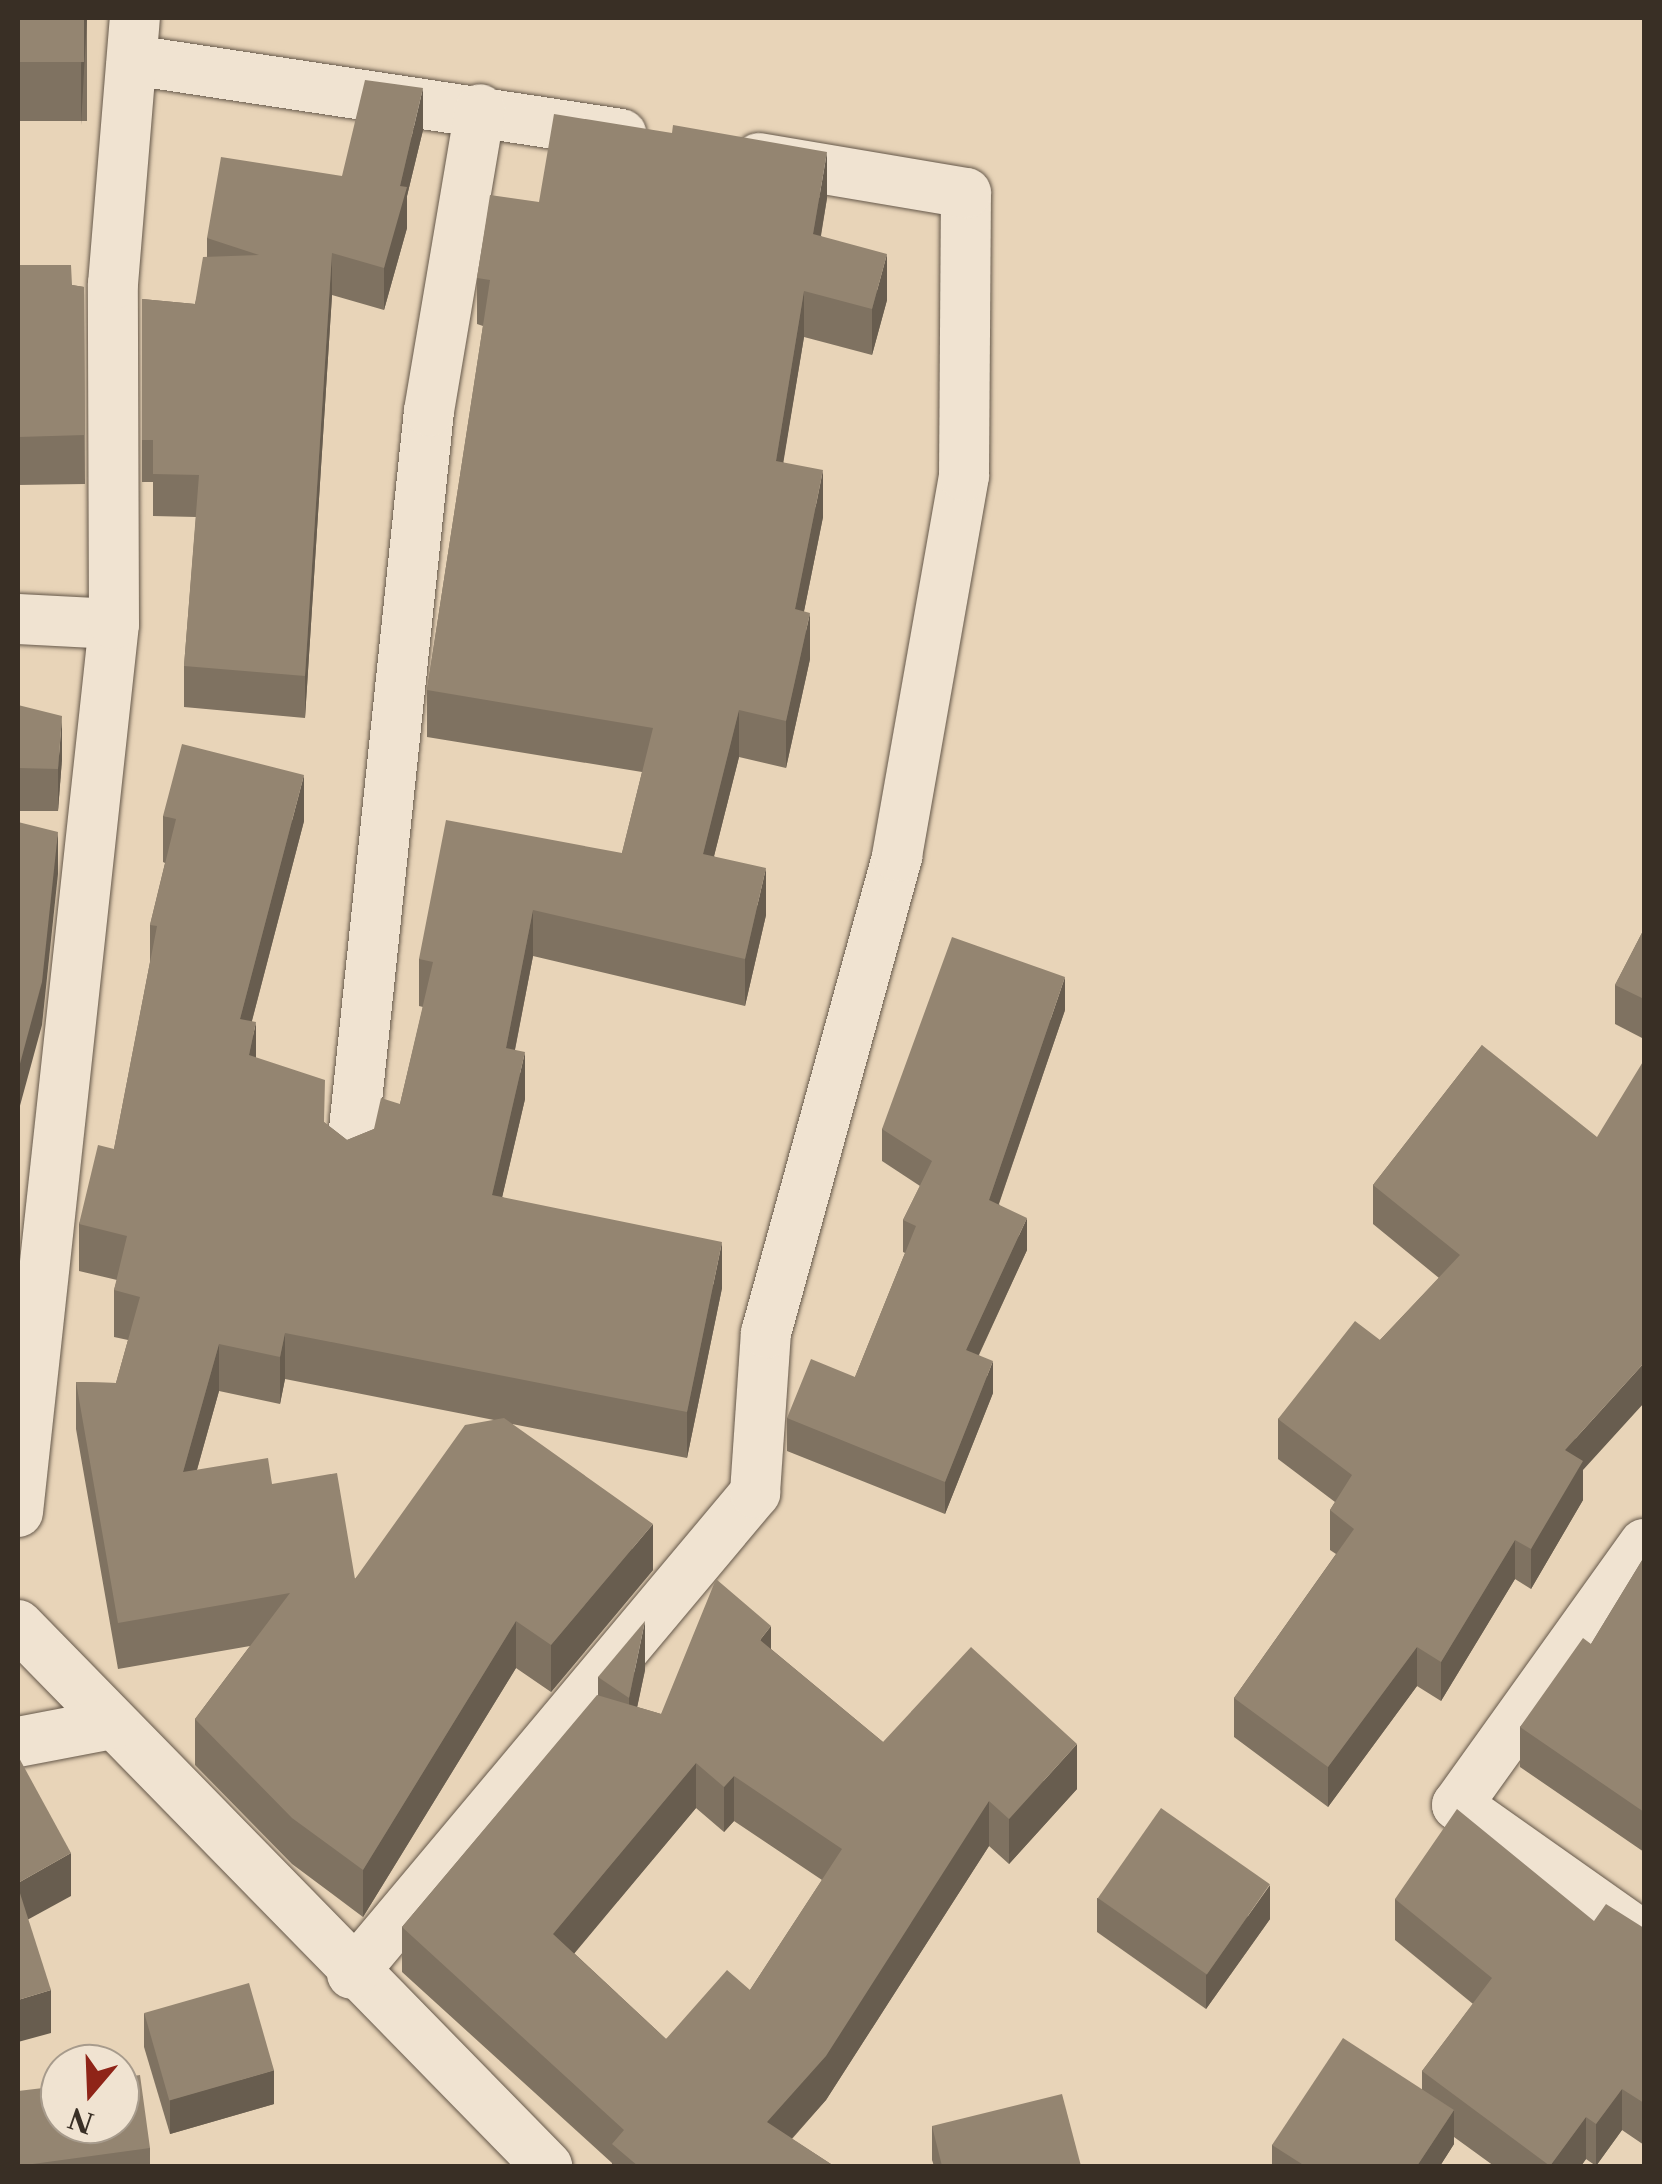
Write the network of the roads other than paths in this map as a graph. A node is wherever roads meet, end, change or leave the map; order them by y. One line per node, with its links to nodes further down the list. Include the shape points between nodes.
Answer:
1 (133, 39): 2 (street); 4 (street, via 94,284)
2 (480, 109): 7 (street, via 429,411); 14 (street, via 966,194 964,476 898,856 766,1334 754,1493)
3 (18, 619): 4 (street)
4 (114, 624): 6 (street)
5 (37, 838): 6 (street)
6 (94, 843): 8 (street)
7 (351, 1158)
8 (18, 1512)
9 (1644, 1544): 13 (street, via 1456,1805)
10 (18, 1626): 11 (street)
11 (112, 1724): 12 (street); 14 (street)
12 (18, 1742)
13 (1644, 1937)
14 (352, 1974): 15 (street)
15 (547, 2166)

